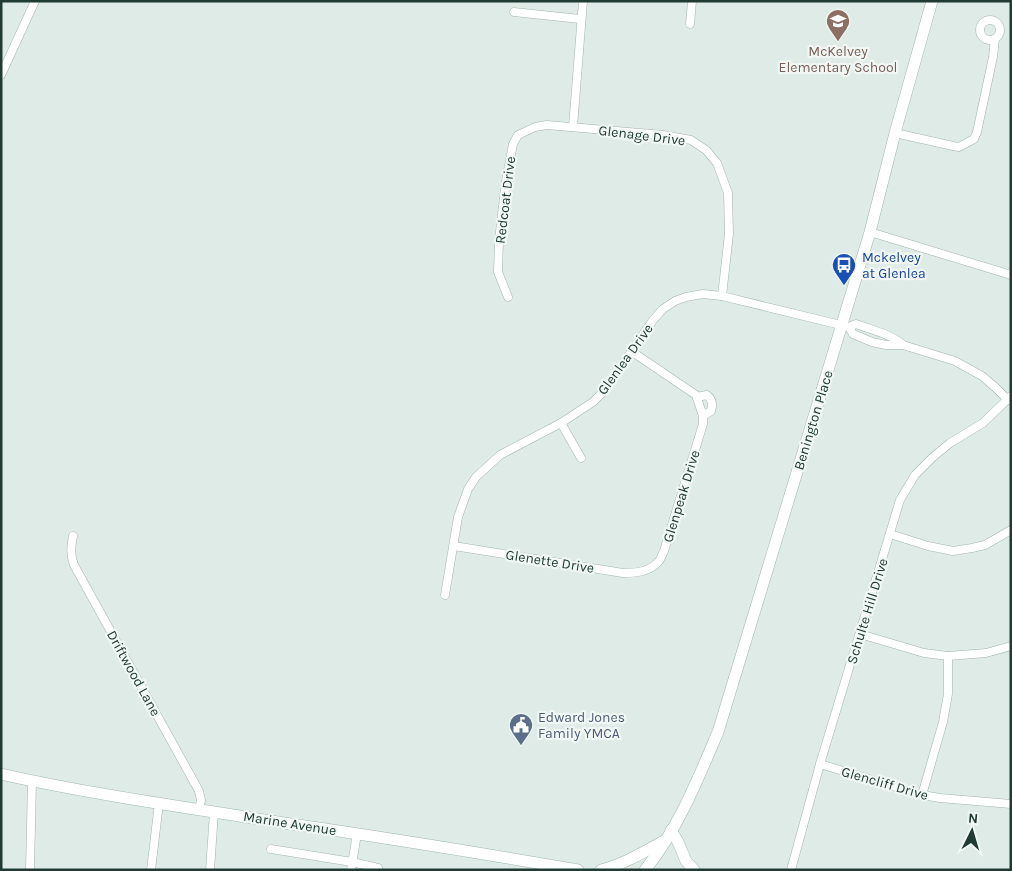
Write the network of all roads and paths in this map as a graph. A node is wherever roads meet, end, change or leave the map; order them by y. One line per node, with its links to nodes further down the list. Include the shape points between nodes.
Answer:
1 (34, 1): 9 (street)
2 (583, 1): 6 (street)
3 (692, 1): 7 (street)
4 (932, 1): 11 (main road, Benington Place)
5 (514, 12): 6 (street)
6 (580, 19): 10 (street)
7 (690, 24)
8 (995, 39): 11 (street, via 974,139 953,146)
9 (1, 75)
10 (573, 126): 14 (street, Glenage Drive, via 691,140 706,150 717,163 728,194 729,234); 15 (street, Redcoat Drive, via 535,127 518,135 513,144 499,240 498,272)
11 (895, 133): 12 (main road, Benington Place)
12 (870, 232): 13 (street); 16 (main road, Benington Place)
13 (1011, 275)
14 (722, 296): 16 (street, Glenlea Drive); 17 (street, Glenlea Drive, via 703,294 675,301 652,320)
15 (508, 297)
16 (845, 326): 19 (street, Glenlea Drive, via 856,324 897,340 903,346 955,361 982,376); 41 (main road, Benington Place, via 718,732 696,785)
17 (631, 351): 18 (street, Glenpeak Drive); 21 (street, Glenlea Drive, via 605,390)
18 (697, 397): 20 (street, Glenpeak Drive); 20 (street, Glenpeak Drive, via 707,395 711,400 711,411)
19 (1009, 398): 24 (street, Schulte Hill Drive, via 983,423 933,457 915,475 900,500)
20 (703, 416): 27 (street, Glenpeak Drive, via 664,551 659,562)
21 (561, 423): 22 (street); 26 (street, Glenlea Drive, via 500,456 476,477 458,517)
22 (581, 458)
23 (1011, 530): 24 (street, via 985,545 953,551)
24 (890, 534): 29 (street, Schulte Hill Drive)
25 (73, 536): 38 (street, Driftwood Lane, via 70,548 74,565 200,791)
26 (454, 546): 27 (street, Glenette Drive, via 623,573); 28 (street, Glenlea Drive)
27 (646, 570)
28 (445, 595)
29 (860, 634): 31 (street, via 924,653); 32 (street, Schulte Hill Drive)
30 (1011, 646): 31 (street, via 986,653)
31 (948, 656): 35 (street, via 948,694 943,722)
32 (820, 764): 35 (street, Glencliff Drive); 52 (street, Schulte Hill Drive)
33 (1, 774): 34 (main road, Marine Avenue)
34 (32, 781): 36 (main road, Marine Avenue); 44 (street)
35 (922, 795): 37 (street, Glencliff Drive)
36 (159, 803): 38 (main road, Marine Avenue); 45 (street)
37 (1011, 804)
38 (199, 810): 39 (main road, Marine Avenue)
39 (214, 812): 40 (main road, Marine Avenue); 46 (street)
40 (357, 834): 43 (street); 48 (main road, Marine Avenue)
41 (668, 835): 49 (main road, via 630,860); 50 (main road, Benington Place); 51 (main road, via 678,842)
42 (271, 849): 43 (street, Marine Avenue)
43 (352, 866): 47 (street, Marine Avenue)
44 (30, 870)
45 (151, 870)
46 (210, 870)
47 (378, 870)
48 (578, 870)
49 (601, 870)
50 (645, 870)
51 (694, 870)
52 (791, 870)

